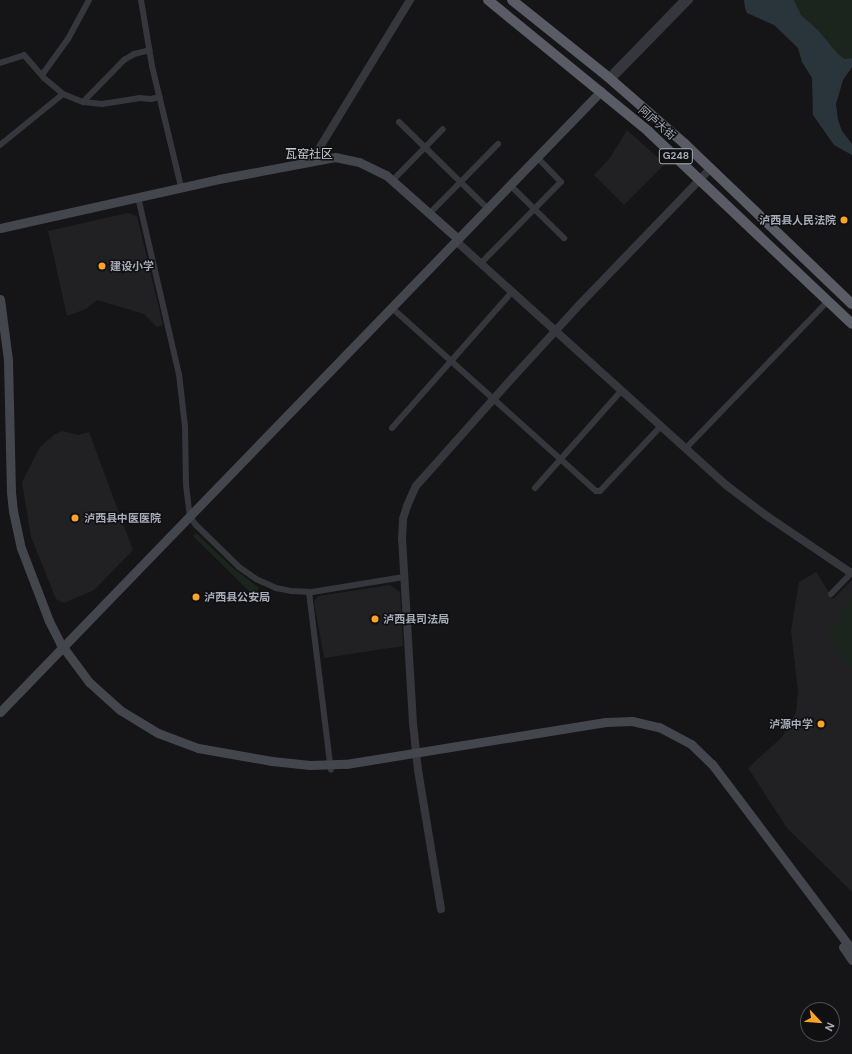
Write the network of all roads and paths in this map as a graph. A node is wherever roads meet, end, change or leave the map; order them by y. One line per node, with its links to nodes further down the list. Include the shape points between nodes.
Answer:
1 (89, 0): 10 (street, via 68,40)
2 (141, 0): 8 (street)
3 (410, 0): 22 (street)
4 (488, 0): 12 (highway, 阿庐大街 / G248)
5 (512, 0): 11 (highway, G248)
6 (690, 0): 7 (street)
7 (682, 2): 11 (street)
8 (150, 50): 14 (street); 15 (street, via 134,54 124,60)
9 (0, 63): 10 (street, via 24,55)
10 (42, 75): 13 (street)
11 (610, 79): 23 (highway, 阿庐大街 / G248)
12 (599, 89): 21 (main road); 24 (highway, 阿庐大街 / G248); 30 (main road)
13 (63, 94): 15 (street); 19 (street)
14 (160, 97): 15 (street, via 102,104); 28 (street)
15 (83, 102)
16 (399, 122): 20 (street)
17 (443, 129): 20 (street)
18 (498, 144): 26 (street)
19 (0, 145)
20 (424, 147): 25 (street); 26 (street)
21 (537, 157): 27 (main road); 31 (street, via 561,182)
22 (312, 160): 25 (main road, via 334,157 351,160 373,167); 28 (main road)
23 (711, 168): 24 (street); 41 (highway, 阿庐大街 / G248)
24 (701, 179): 40 (highway, 阿庐大街 / G248); 44 (street)
25 (393, 180): 32 (main road)
26 (460, 182): 30 (street); 32 (street)
27 (510, 185): 31 (street); 35 (main road)
28 (181, 187): 29 (main road)
29 (138, 198): 33 (main road); 34 (main road); 35 (main road, via 327,161 342,161 365,168 384,178); 54 (street, via 179,374 186,427 186,485)
30 (484, 205): 35 (main road)
31 (535, 209): 36 (street); 37 (street)
32 (430, 213): 35 (main road)
33 (0, 228)
34 (0, 232)
35 (455, 238): 37 (street); 38 (street); 42 (main road); 54 (main road)
36 (564, 238)
37 (483, 261): 44 (street)
38 (512, 292): 44 (street); 46 (street)
39 (0, 299): 59 (main road, via 8,360 10,482 13,511 30,575)
40 (828, 301): 43 (highway, 阿庐大街 / G248); 51 (street)
41 (852, 304)
42 (392, 308): 46 (street); 54 (main road)
43 (852, 324)
44 (557, 330): 47 (street); 48 (street); 51 (street)
45 (0, 337): 59 (main road, via 7,512 27,584 44,624)
46 (451, 361): 48 (street); 50 (street)
47 (622, 390): 49 (street); 52 (street)
48 (493, 400): 52 (street); 56 (street, via 412,493 403,526)
49 (660, 426): 51 (street); 52 (street, via 600,491 595,490)
50 (392, 428)
51 (687, 447): 55 (street, via 749,503)
52 (561, 460): 53 (street)
53 (535, 488)
54 (189, 513): 57 (street, via 196,525 250,576 276,588); 59 (main road)
55 (852, 571): 58 (street)
56 (404, 578): 57 (street); 62 (street)
57 (309, 592): 63 (street)
58 (831, 594)
59 (59, 647): 60 (main road); 61 (main road); 63 (main road, via 104,697 136,721 158,733 212,751 282,763)
60 (0, 705)
61 (0, 712)
62 (417, 755): 63 (main road); 64 (street); 65 (main road, via 606,722 641,722 665,729 691,744 712,764); 66 (main road, via 606,727 640,728 665,735 688,749 708,768)
63 (331, 767)
64 (441, 909)
65 (852, 950)
66 (852, 960)

